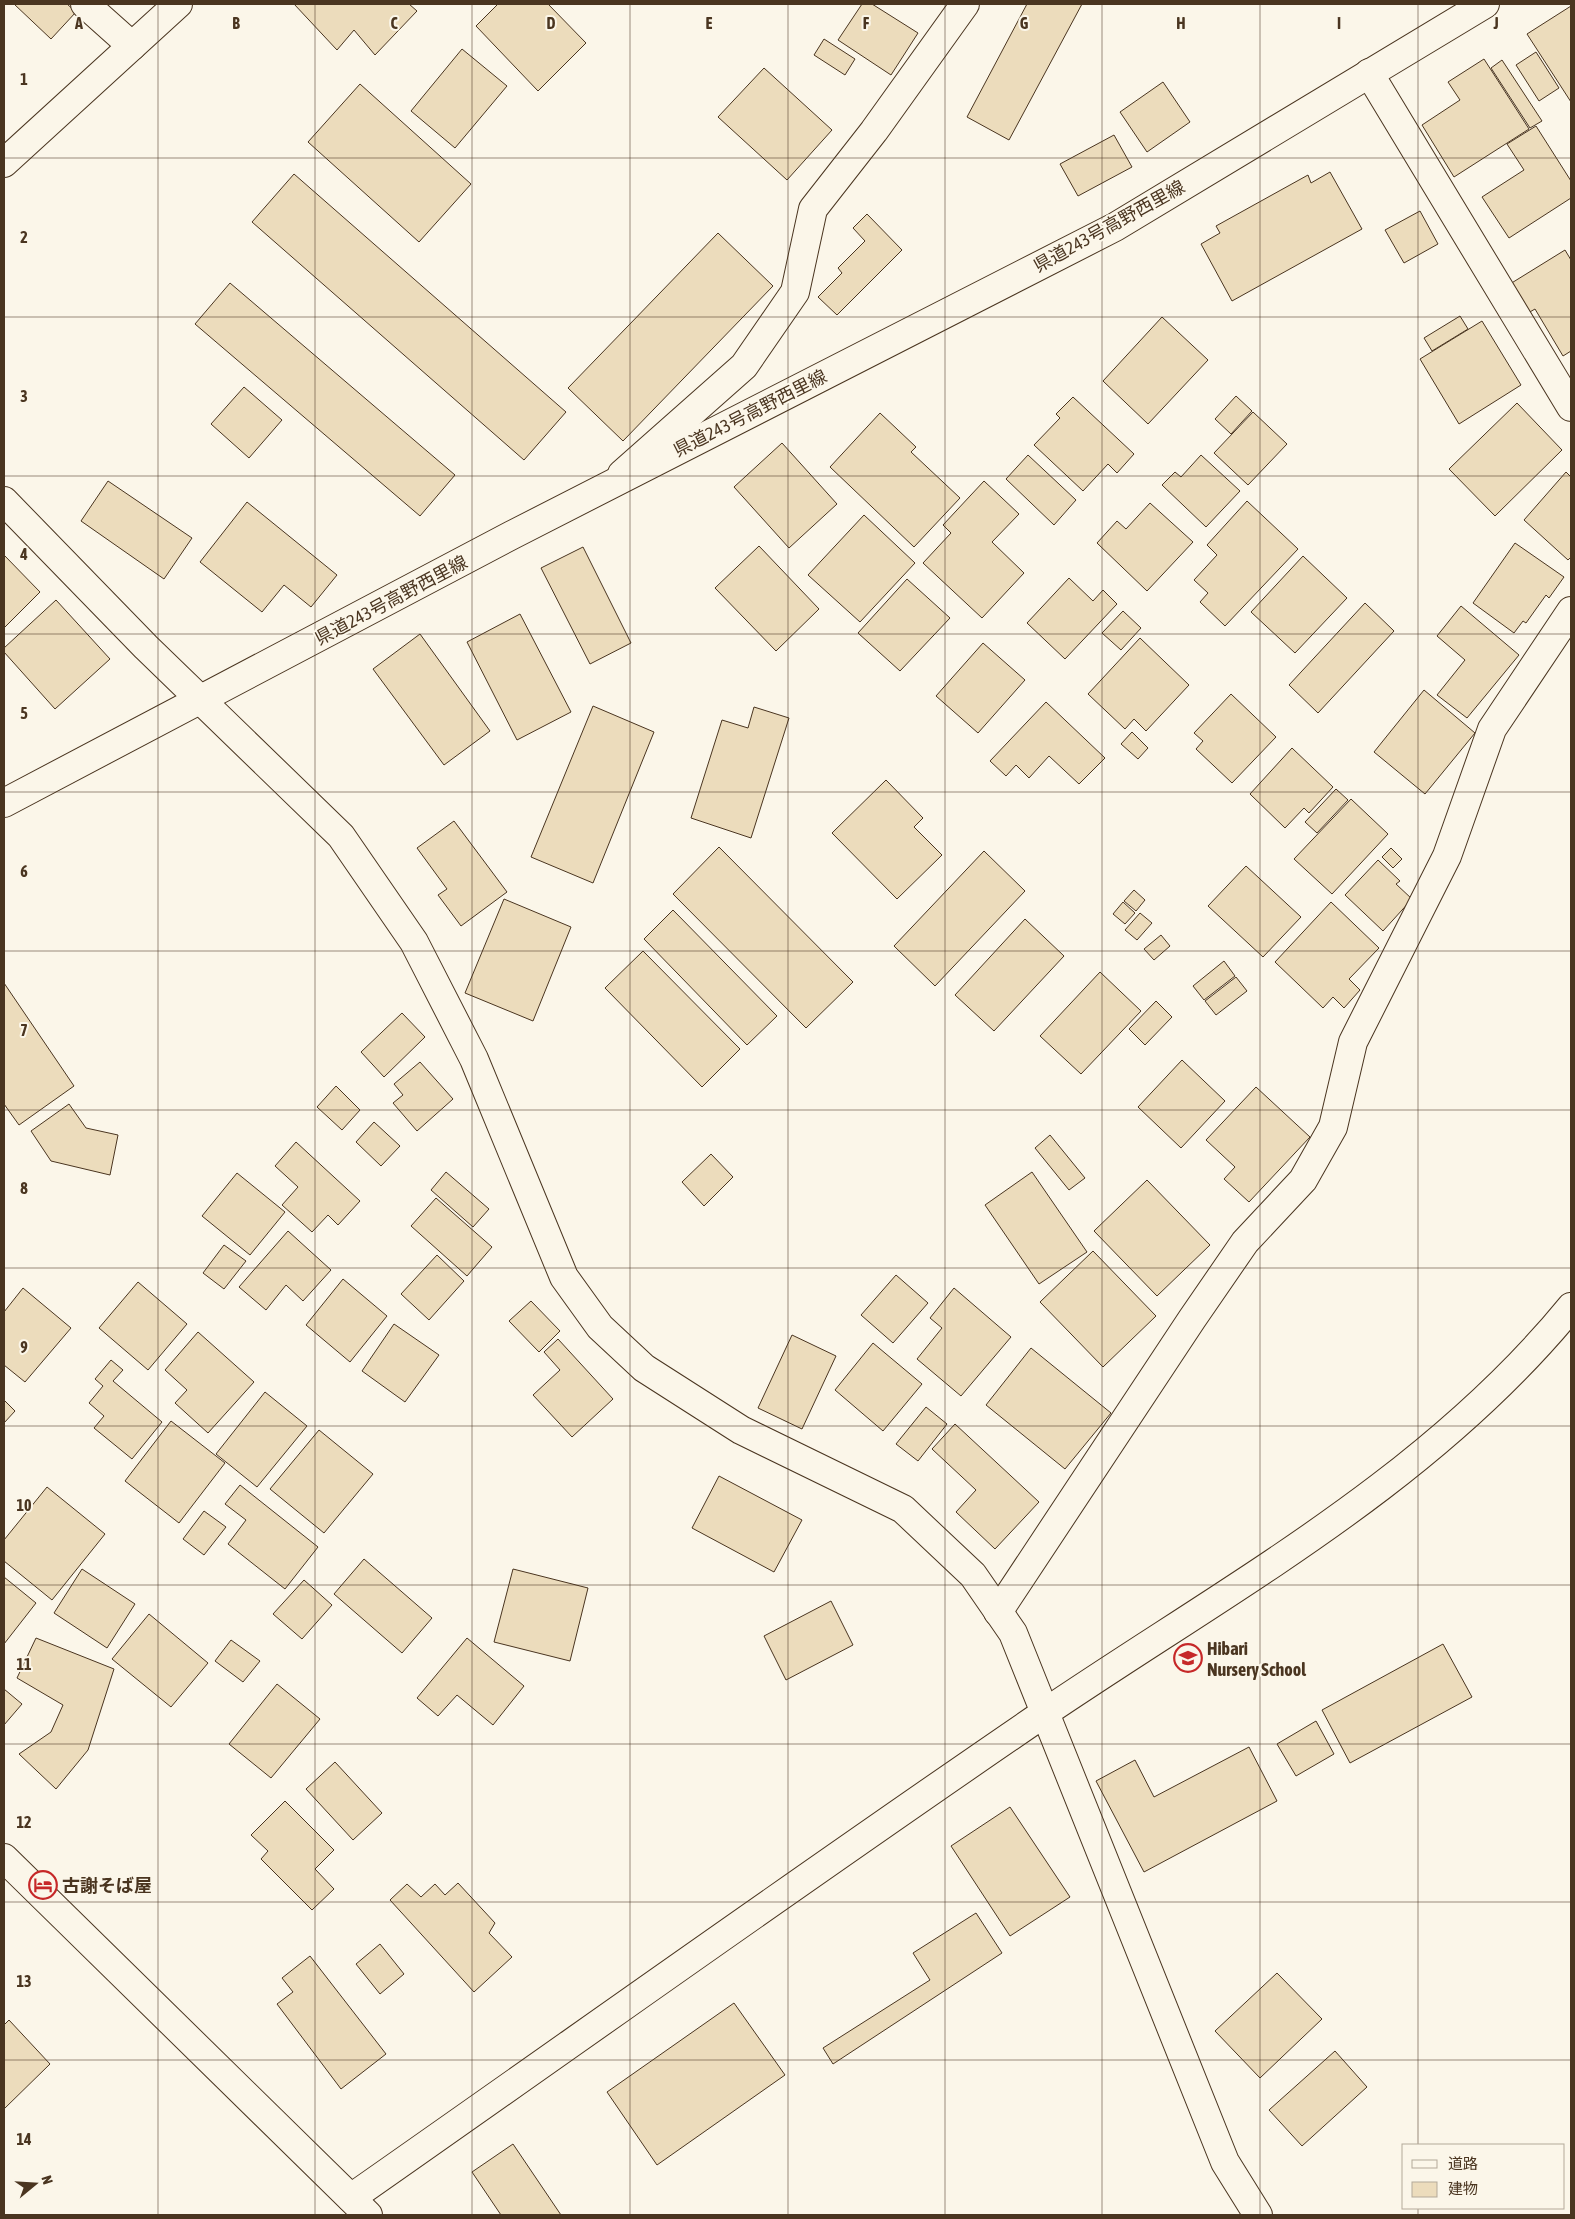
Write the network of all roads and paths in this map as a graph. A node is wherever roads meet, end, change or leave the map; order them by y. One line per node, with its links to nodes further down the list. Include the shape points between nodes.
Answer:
1 (85, 4): 5 (main road)
2 (178, 4): 5 (main road)
3 (965, 4): 9 (main road, via 874,131 813,208 795,292 744,366)
4 (1486, 4): 6 (main road, 県道243号高野西里線)
5 (132, 46): 7 (main road)
6 (1369, 73): 8 (main road); 9 (main road, 県道243号高野西里線, via 1115,227)
7 (4, 163)
8 (1571, 407)
9 (609, 485): 12 (main road, 県道243号高野西里線)
10 (4, 501): 12 (main road)
11 (1571, 611): 15 (main road, via 1492,729 1446,856 1353,1042 1333,1127 1303,1180 1234,1257)
12 (201, 701): 13 (main road, 県道243号高野西里線); 15 (main road, via 341,836 414,942 474,1059 564,1277 600,1327 644,1368 741,1430 903,1509 973,1575)
13 (4, 803)
14 (1571, 1307): 16 (main road, via 1481,1403 1379,1489 1324,1530)
15 (998, 1612): 16 (main road, via 1013,1633)
16 (1045, 1713): 18 (main road); 19 (main road, via 1225,2162)
17 (4, 1858): 18 (main road)
18 (359, 2207)
19 (1258, 2215)

